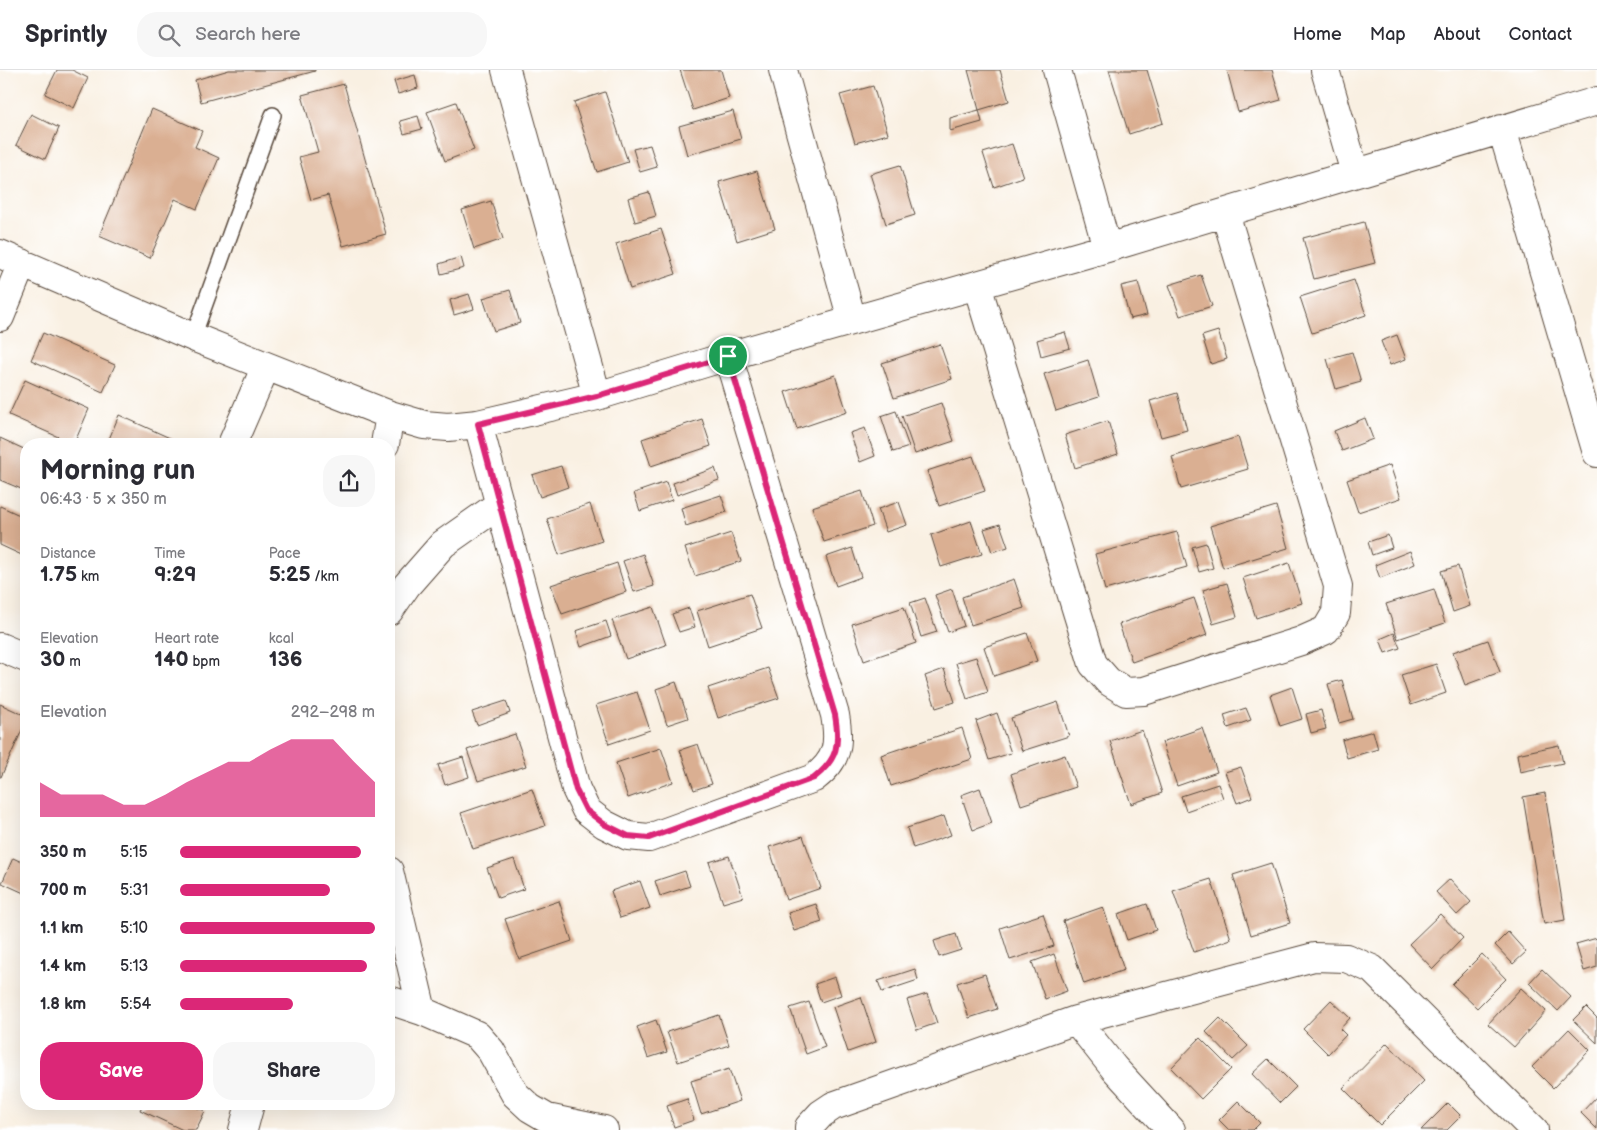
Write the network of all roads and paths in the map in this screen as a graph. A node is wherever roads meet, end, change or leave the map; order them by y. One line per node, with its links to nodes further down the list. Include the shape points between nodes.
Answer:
1 (506, 70): 18 (street)
2 (783, 70): 14 (street)
3 (1057, 70): 10 (street)
4 (1325, 70): 8 (street)
5 (1597, 101): 7 (street)
6 (273, 115): 15 (lane)
7 (1502, 129): 8 (street); 19 (street)
8 (1355, 173): 9 (street)
9 (1225, 213): 10 (street); 12 (street, via 1338,586 1336,614 1326,630 1301,642 1144,691 1126,692 1108,681 1093,664)
10 (1107, 248): 12 (street)
11 (11, 259): 13 (street); 15 (street)
12 (977, 285): 14 (street)
13 (0, 316)
14 (852, 320): 16 (street)
15 (193, 337): 17 (street)
16 (728, 356): 18 (street); 25 (street, via 835,715 836,751 826,769 814,778 649,838 628,836 586,810 576,790)
17 (266, 366): 20 (street); 22 (street)
18 (597, 396): 21 (street)
19 (1589, 397): 24 (street)
20 (390, 416): 21 (street, via 424,425); 23 (street)
21 (478, 424): 25 (street)
22 (235, 438)
23 (386, 438)
24 (1597, 453)
25 (500, 504): 26 (street, via 443,544)
26 (395, 602)
27 (0, 648): 28 (street)
28 (20, 656)
29 (395, 896): 31 (street)
30 (395, 1002): 31 (street)
31 (422, 1011): 36 (street, via 477,1036 491,1051 516,1094 530,1108 547,1118)
32 (1076, 1020): 34 (street, via 834,1106); 37 (street, via 1114,1068); 38 (street, via 1314,958 1346,958 1372,969)
33 (248, 1110): 35 (street)
34 (804, 1129)
35 (243, 1130)
36 (604, 1130)
37 (1171, 1130)
38 (1534, 1130)

